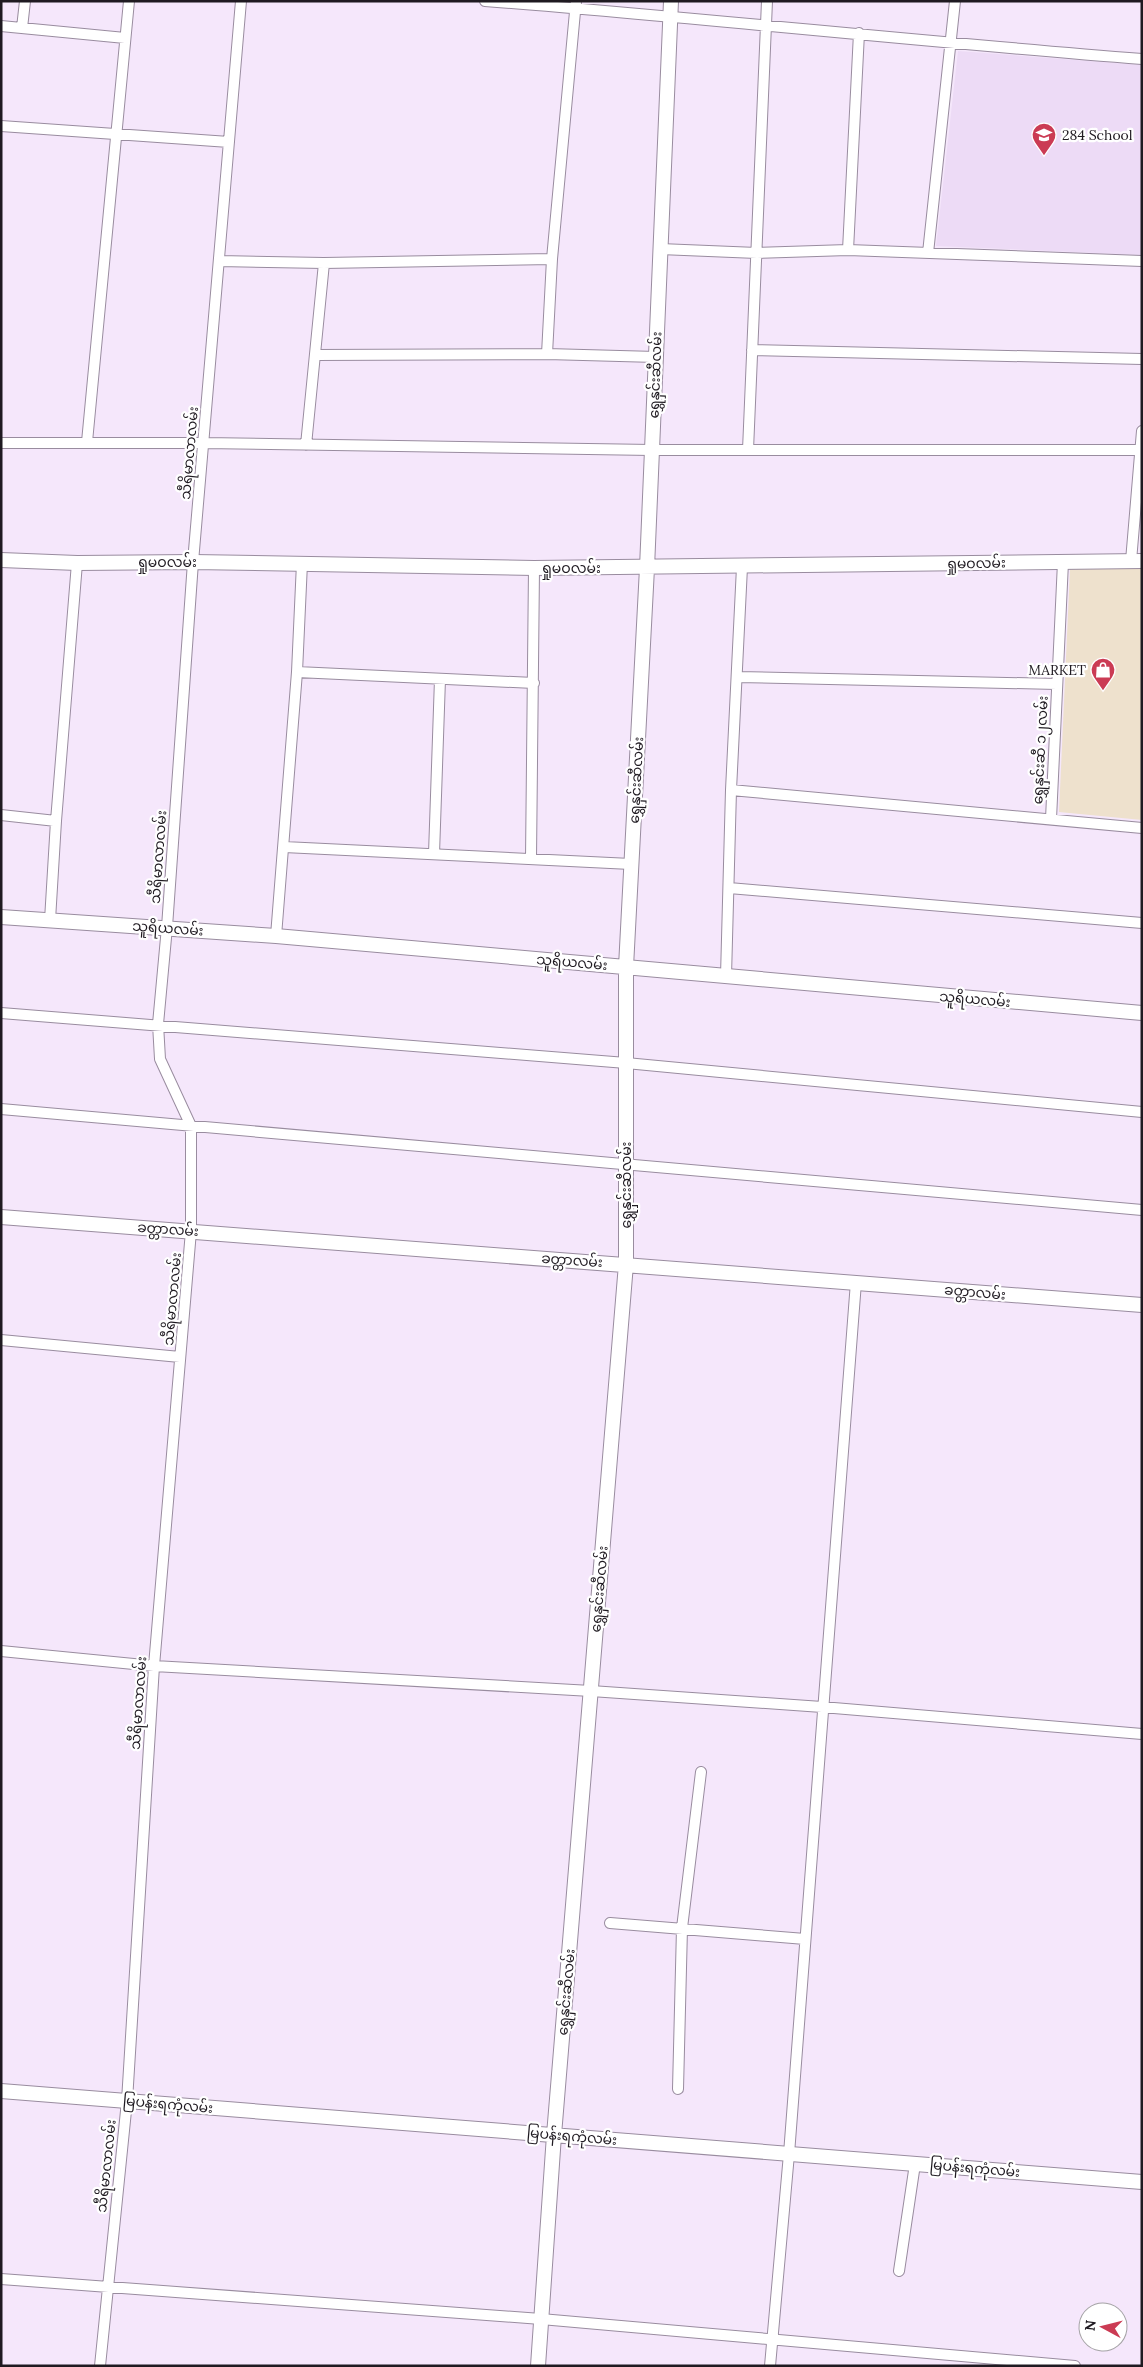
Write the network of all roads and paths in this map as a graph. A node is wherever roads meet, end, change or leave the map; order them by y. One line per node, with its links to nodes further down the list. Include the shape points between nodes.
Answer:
1 (25, 1): 12 (street)
2 (129, 1): 14 (street)
3 (242, 1): 19 (street, သီရိမာလာလမ်း)
4 (486, 1): 8 (street)
5 (671, 1): 9 (street, ရွှေနှင်းဆီလမ်း)
6 (767, 1): 10 (street)
7 (955, 1): 15 (street)
8 (576, 5): 9 (street); 24 (street)
9 (670, 16): 10 (street); 20 (street, ရွှေနှင်းဆီလမ်း)
10 (766, 25): 13 (street); 22 (street)
11 (1, 26): 12 (street)
12 (22, 28): 14 (street)
13 (859, 33): 15 (street); 21 (street)
14 (125, 38): 18 (street)
15 (951, 44): 16 (street); 23 (street)
16 (1142, 59)
17 (1, 126): 18 (street)
18 (116, 135): 19 (street); 34 (street)
19 (229, 142): 25 (street, သီရိမာလာလမ်း)
20 (660, 250): 22 (street); 31 (street, ရွှေနှင်းဆီလမ်း)
21 (848, 250): 22 (street); 23 (street)
22 (757, 253): 28 (street)
23 (928, 253): 26 (street)
24 (552, 260): 27 (street); 29 (street)
25 (219, 261): 27 (street); 36 (street, သီရိမာလာလမ်း)
26 (1142, 261)
27 (324, 263): 30 (street)
28 (752, 350): 32 (street); 39 (street)
29 (547, 354): 30 (street); 31 (street)
30 (315, 355): 37 (street)
31 (656, 357): 38 (street, ရွှေနှင်းဆီလမ်း)
32 (1142, 359)
33 (1142, 430): 40 (street)
34 (87, 442): 35 (street); 36 (street)
35 (1, 443)
36 (204, 443): 37 (street); 43 (street, သီရိမာလာလမ်း)
37 (306, 445): 38 (street)
38 (652, 450): 39 (street); 49 (street, ရွှေနှင်းဆီလမ်း)
39 (748, 450): 40 (street)
40 (1140, 450): 42 (street)
41 (1, 560): 45 (street, ရှုမဝလမ်း)
42 (1136, 561): 44 (street, ရှုမဝလမ်း)
43 (193, 562): 45 (street, ရှုမဝလမ်း); 46 (street, ရှုမဝလမ်း); 68 (street, သီရိမာလာလမ်း)
44 (1063, 562): 47 (street, ရှုမဝလမ်း); 54 (street, ရွှေနှင်းဆီ ၁၂လမ်း)
45 (76, 563): 58 (street)
46 (302, 563): 48 (street, ရှုမဝလမ်း); 50 (street)
47 (742, 567): 49 (street, ရှုမဝလမ်း); 51 (street)
48 (534, 568): 49 (street, ရှုမဝလမ်း); 53 (street)
49 (647, 568): 63 (street, ရွှေနှင်းဆီလမ်း)
50 (297, 672): 52 (street); 60 (street)
51 (737, 677): 54 (street); 55 (street)
52 (440, 679): 53 (street); 61 (street)
53 (534, 683): 62 (street)
54 (1057, 684): 57 (street, ရွှေနှင်းဆီ ၁၂လမ်း)
55 (731, 790): 57 (street); 64 (street)
56 (1, 815): 58 (street)
57 (1051, 819): 59 (street)
58 (56, 822): 66 (street)
59 (1142, 828)
60 (284, 847): 61 (street); 69 (street)
61 (434, 854): 62 (street)
62 (531, 859): 63 (street)
63 (631, 864): 70 (street, ရွှေနှင်းဆီလမ်း)
64 (729, 888): 67 (street); 71 (street)
65 (1, 916): 66 (street, သူရိယလမ်း)
66 (50, 920): 68 (street, သူရိယလမ်း)
67 (1142, 923)
68 (167, 927): 69 (street, သူရိယလမ်း); 74 (street, သီရိမာလာလမ်း)
69 (276, 936): 70 (street, သူရိယလမ်း)
70 (626, 967): 71 (street, သူရိယလမ်း); 75 (street, ရွှေနှင်းဆီလမ်း)
71 (726, 976): 73 (street, သူရိယလမ်း)
72 (1, 1013): 74 (street)
73 (1142, 1014)
74 (158, 1024): 75 (street); 78 (street, သီရိမာလာလမ်း, via 160,1059)
75 (626, 1063): 77 (street); 79 (street, ရွှေနှင်းဆီလမ်း)
76 (1, 1109): 78 (street)
77 (1142, 1112)
78 (191, 1126): 79 (street); 82 (street, သီရိမာလာလမ်း)
79 (626, 1165): 80 (street); 83 (street, ရွှေနှင်းဆီလမ်း)
80 (1142, 1210)
81 (1, 1217): 82 (street, ခတ္တာလမ်း)
82 (192, 1231): 83 (street, ခတ္တာလမ်း); 87 (street, သီရိမာလာလမ်း)
83 (626, 1264): 84 (street, ခတ္တာလမ်း); 90 (street, ရွှေနှင်းဆီလမ်း)
84 (856, 1282): 85 (street, ခတ္တာလမ်း); 91 (street)
85 (1142, 1305)
86 (1, 1340): 87 (street)
87 (180, 1357): 89 (street, သီရိမာလာလမ်း)
88 (1, 1651): 89 (street)
89 (154, 1666): 90 (street); 99 (street, သီရိမာလာလမ်း)
90 (591, 1691): 91 (street); 100 (street, ရွှေနှင်းဆီလမ်း)
91 (822, 1708): 92 (street); 96 (street)
92 (1142, 1734)
93 (701, 1772): 95 (street)
94 (610, 1923): 95 (street)
95 (682, 1928): 96 (street); 97 (street)
96 (805, 1940): 101 (street)
97 (678, 2089)
98 (1, 2091): 99 (street, မြပန်းရကုံလမ်း)
99 (127, 2101): 100 (street, မြပန်းရကုံလမ်း); 106 (street, သီရိမာလာလမ်း)
100 (554, 2135): 101 (street, မြပန်းရကုံလမ်း); 107 (street, ရွှေနှင်းဆီလမ်း)
101 (789, 2154): 102 (street, မြပန်းရကုံလမ်း); 108 (street)
102 (915, 2164): 103 (street, မြပန်းရကုံလမ်း); 104 (street)
103 (1142, 2182)
104 (899, 2271)
105 (1, 2279): 106 (street)
106 (107, 2288): 107 (street); 109 (street, သီရိမာလာလမ်း)
107 (542, 2319): 108 (street); 110 (street, ရွှေနှင်းဆီလမ်း)
108 (772, 2340): 111 (street); 112 (street)
109 (100, 2366)
110 (538, 2366)
111 (770, 2366)
112 (1075, 2366)

